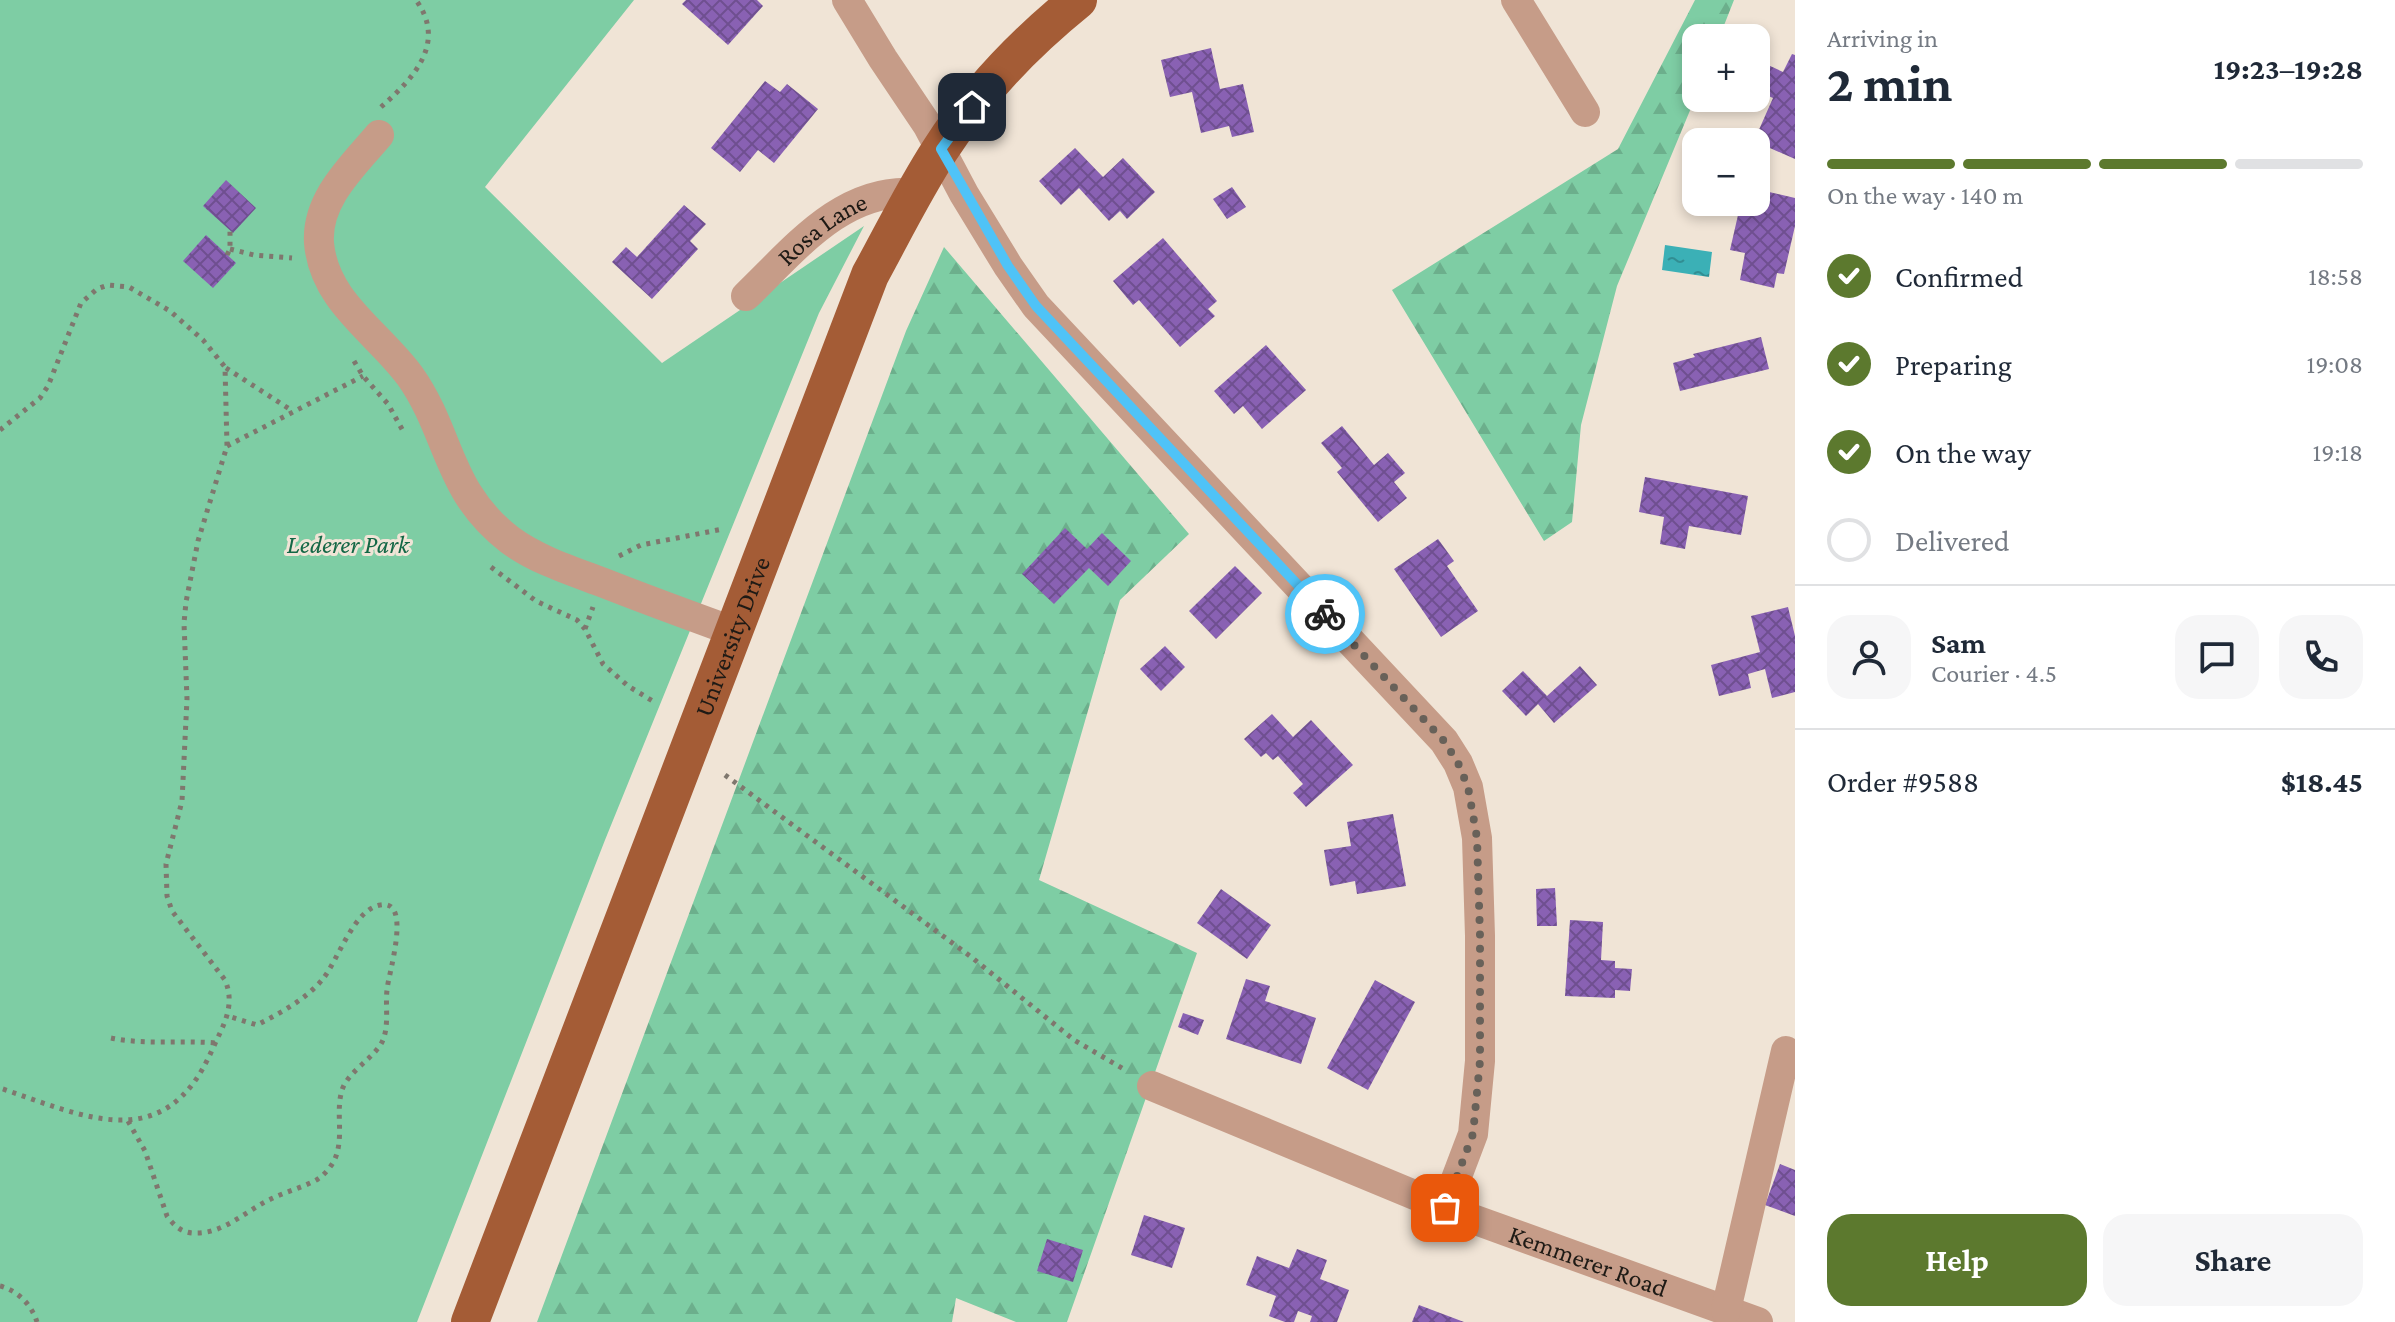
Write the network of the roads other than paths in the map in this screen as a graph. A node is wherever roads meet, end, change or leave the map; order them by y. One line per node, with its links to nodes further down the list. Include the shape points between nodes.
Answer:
1 (847, 0): 6 (street)
2 (1078, 0): 6 (main road, University Drive, via 1022,50)
3 (1516, 0): 4 (street)
4 (1585, 112)
5 (379, 135): 9 (street, via 329,199 320,225 323,264 339,298 394,356 423,398 461,485 493,526 546,561)
6 (941, 149): 7 (main road, University Drive); 12 (street, via 1036,306 1423,718 1458,763 1477,838 1480,1061 1473,1134)
7 (914, 193): 8 (street, Rosa Lane, via 892,191 856,201 801,243); 9 (main road, University Drive, via 870,275)
8 (746, 296)
9 (735, 632): 14 (main road, University Drive)
10 (1786, 1051): 13 (street)
11 (1152, 1086): 12 (street, Kemmerer Road)
12 (1445, 1208): 13 (street, Kemmerer Road)
13 (1726, 1310): 15 (street, Kemmerer Road)
14 (470, 1322)
15 (1758, 1322)

